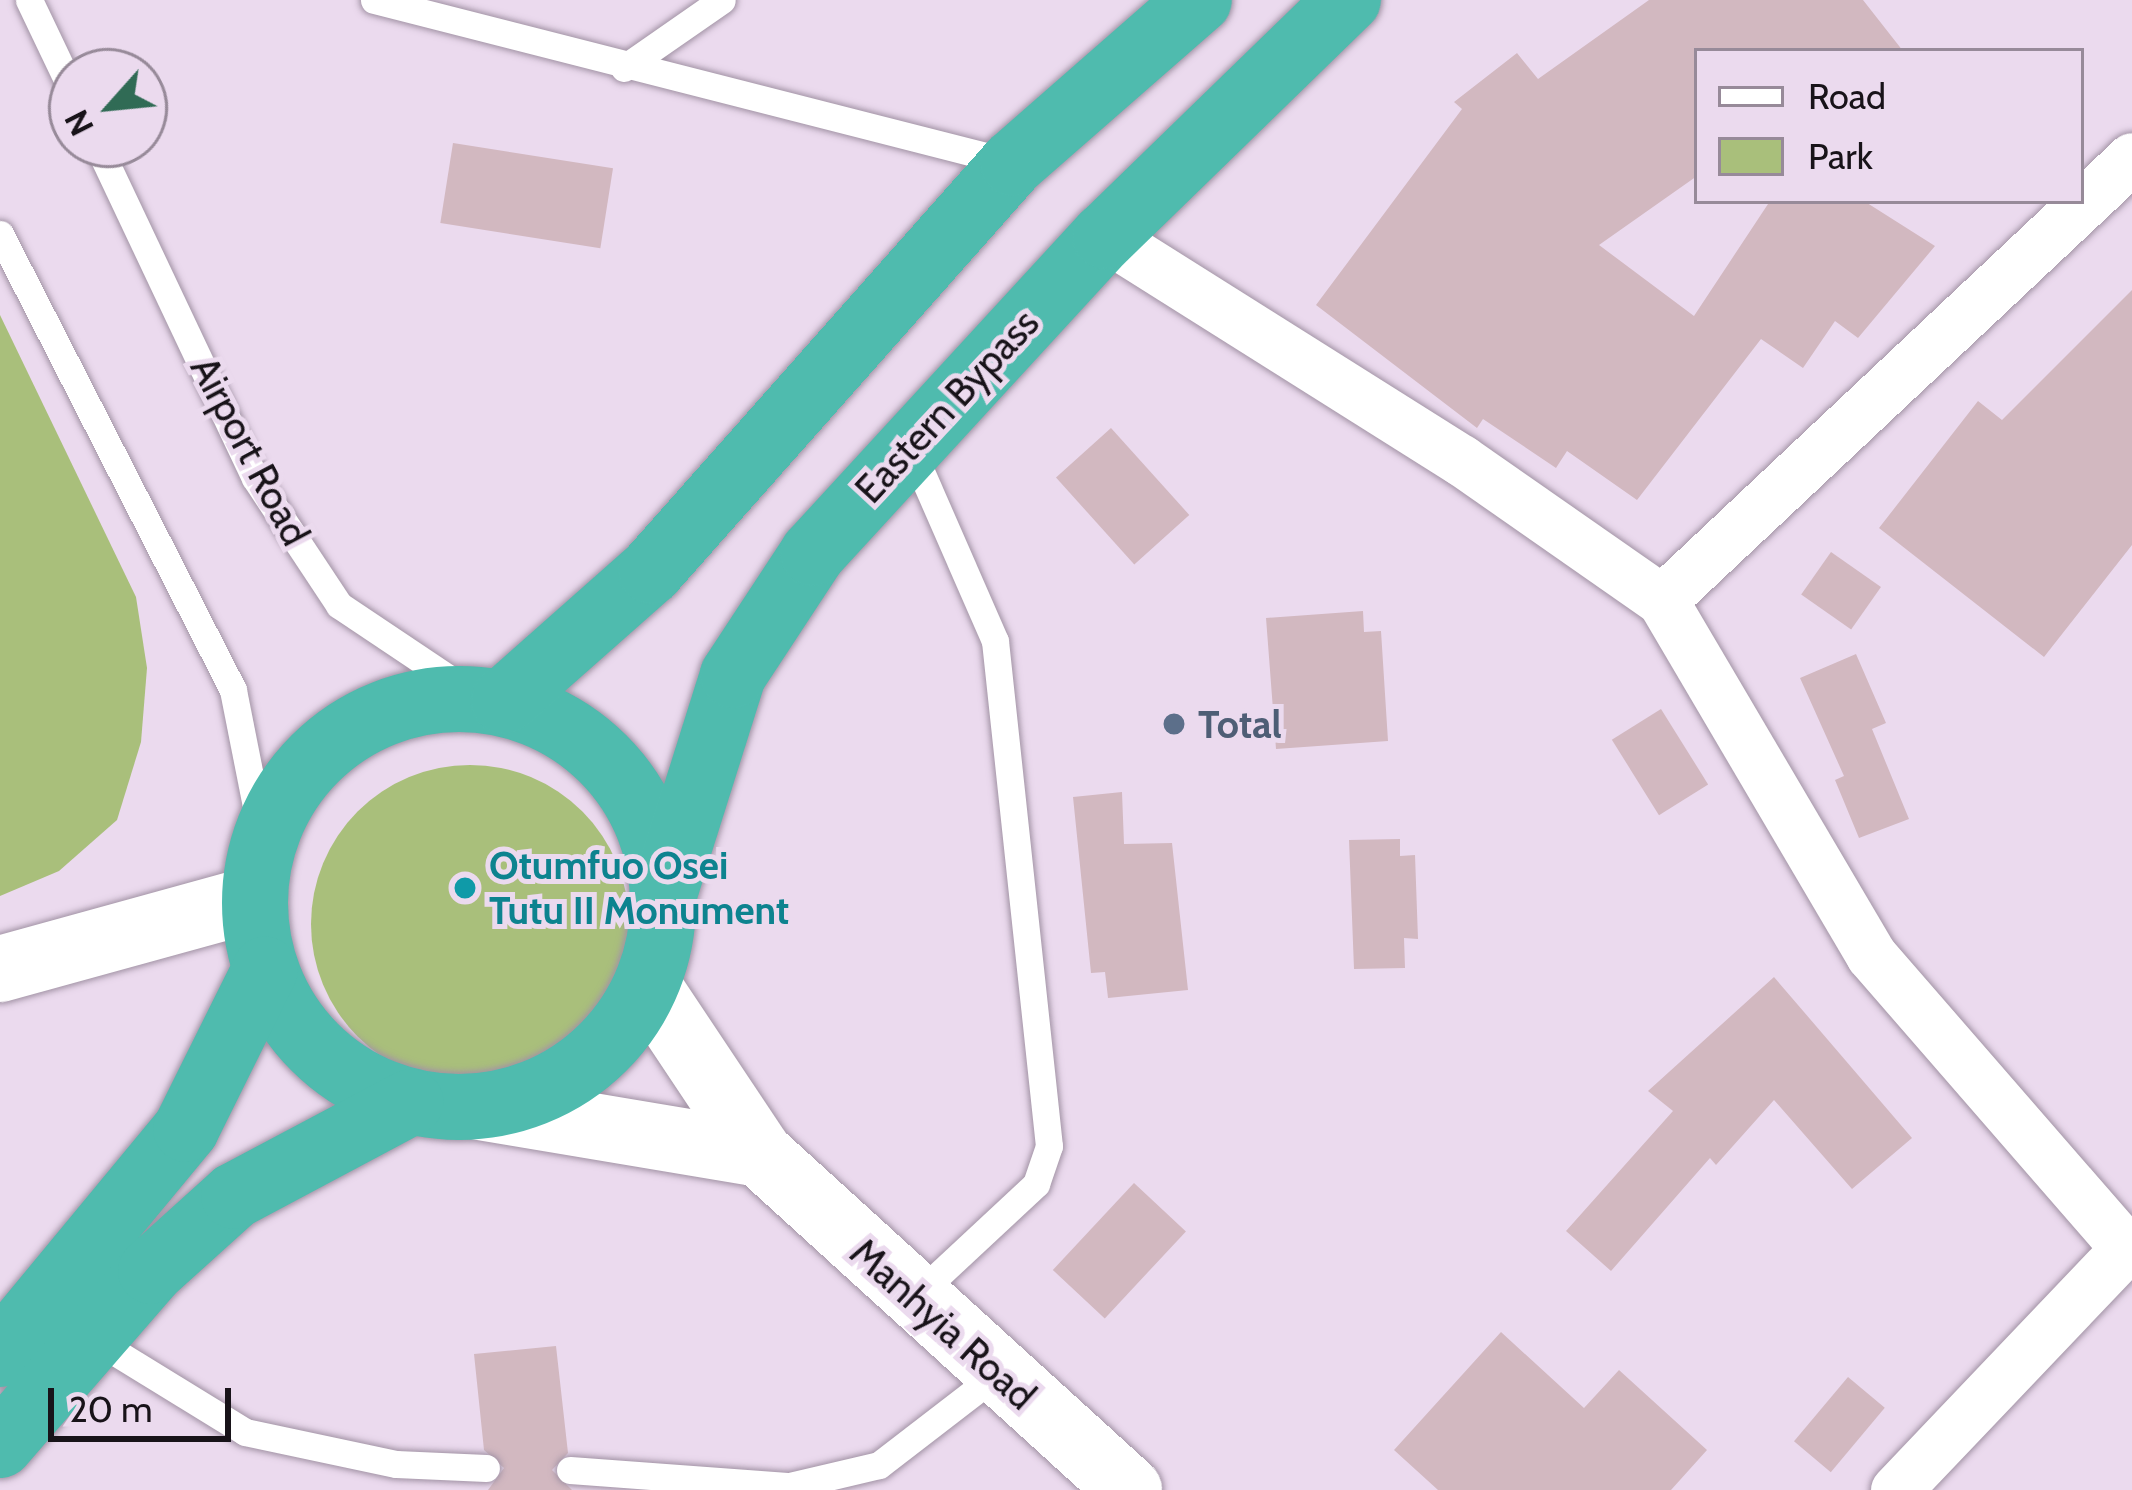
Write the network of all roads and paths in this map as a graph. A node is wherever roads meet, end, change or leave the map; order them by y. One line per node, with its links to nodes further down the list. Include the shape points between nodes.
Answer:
1 (29, 0): 6 (lane)
2 (374, 0): 7 (lane)
3 (722, 0): 7 (lane)
4 (1198, 0): 9 (highway)
5 (1348, 0): 14 (highway, Eastern Bypass)
6 (52, 48)
7 (624, 68): 9 (lane)
8 (2132, 158): 11 (street)
9 (1013, 163): 17 (highway, via 651,571)
10 (109, 168): 17 (lane, Airport Road, via 255,478 339,605)
11 (2084, 203)
12 (2083, 204): 16 (street)
13 (0, 234): 18 (lane, via 232,690)
14 (1105, 236): 15 (highway, Eastern Bypass); 16 (street, via 1461,460)
15 (908, 443): 19 (highway, Eastern Bypass, via 813,553 733,675); 27 (lane, via 994,641 1049,1146 1036,1184)
16 (1662, 600): 26 (street, via 1870,955)
17 (489, 699): 18 (highway, via 384,710 308,761); 19 (highway, via 584,738 641,806)
18 (258, 870): 20 (main road); 21 (highway)
19 (665, 891): 22 (highway)
20 (0, 969)
21 (265, 970): 23 (highway, via 306,1040 372,1089); 29 (highway, via 186,1130)
22 (648, 986): 24 (highway, via 593,1057 549,1089); 25 (main road, Manhyia Road)
23 (411, 1102): 24 (highway); 28 (highway, via 234,1196)
24 (479, 1107): 25 (main road)
25 (760, 1154): 27 (main road, Manhyia Road)
26 (2129, 1244): 35 (street)
27 (912, 1300): 30 (main road, Manhyia Road)
28 (92, 1337): 31 (highway); 32 (lane, via 245,1432 396,1464)
29 (0, 1354)
30 (996, 1375): 33 (lane, via 880,1465 790,1486); 34 (main road, Manhyia Road)
31 (0, 1445)
32 (486, 1468)
33 (570, 1470)
34 (1129, 1490)
35 (1896, 1490)

